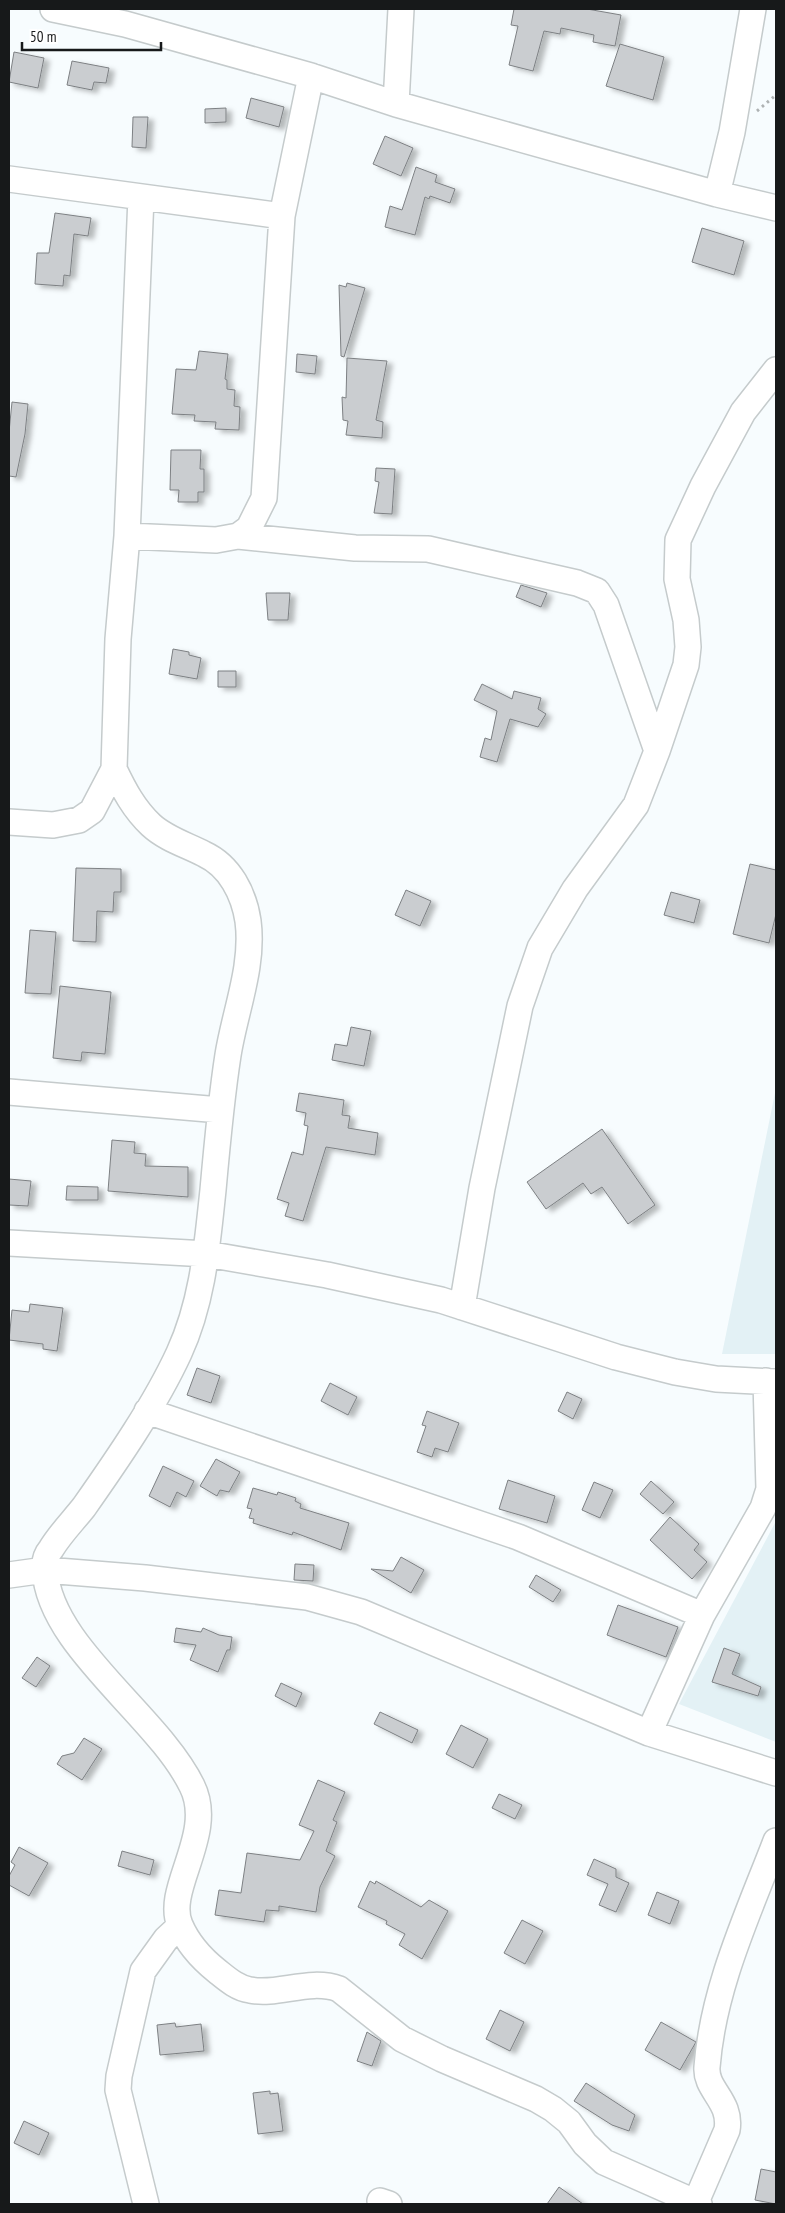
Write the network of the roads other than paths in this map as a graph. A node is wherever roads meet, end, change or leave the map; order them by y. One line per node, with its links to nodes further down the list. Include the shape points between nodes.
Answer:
1 (53, 9): 4 (street)
2 (401, 9): 6 (street)
3 (753, 9): 8 (street, via 732,132)
4 (125, 16): 5 (street)
5 (310, 76): 6 (street); 11 (street)
6 (396, 104): 8 (street)
7 (9, 179): 9 (street)
8 (717, 194): 10 (street)
9 (141, 197): 11 (street); 13 (street)
10 (776, 208)
11 (282, 216): 14 (street, via 264,498 250,528)
12 (776, 370): 15 (street, via 743,412 678,540 677,579 688,647 686,665)
13 (126, 536): 14 (street, via 216,540); 16 (street, via 118,639)
14 (238, 536): 15 (street, via 355,548 428,548 577,583 597,591 606,604)
15 (657, 752): 22 (street, via 636,805 575,889 534,964 520,1006 482,1188)
16 (114, 769): 17 (street, via 92,811 79,820 54,825); 19 (street, via 129,799 154,828 209,856 227,871 240,891 248,921 248,959)
17 (9, 822)
18 (9, 1092): 19 (street)
19 (220, 1110): 21 (street)
20 (9, 1243): 21 (street)
21 (207, 1254): 22 (street, via 328,1275); 24 (street, via 199,1298 180,1352)
22 (462, 1307): 23 (street, via 616,1357 675,1372 716,1379)
23 (771, 1382): 27 (street, via 768,1490 763,1508)
24 (147, 1411): 25 (street, via 83,1508 50,1549 45,1558); 27 (street, via 518,1537)
25 (45, 1570): 26 (street); 28 (street, via 145,1578 328,1602 361,1612); 31 (street, via 55,1610 80,1648 157,1734 185,1771 196,1793 198,1832 179,1893 176,1912)
26 (9, 1575)
27 (702, 1615): 28 (street)
28 (649, 1734): 29 (street)
29 (776, 1773)
30 (776, 1841): 32 (street, via 720,1990 706,2074 729,2119)
31 (180, 1926): 32 (street, via 200,1957 241,1988 254,1991 307,1985 339,1989 402,2039 553,2109 569,2122 584,2144 604,2162); 33 (street, via 166,1939 143,1971 119,2076 118,2090)
32 (698, 2203)
33 (146, 2204)

